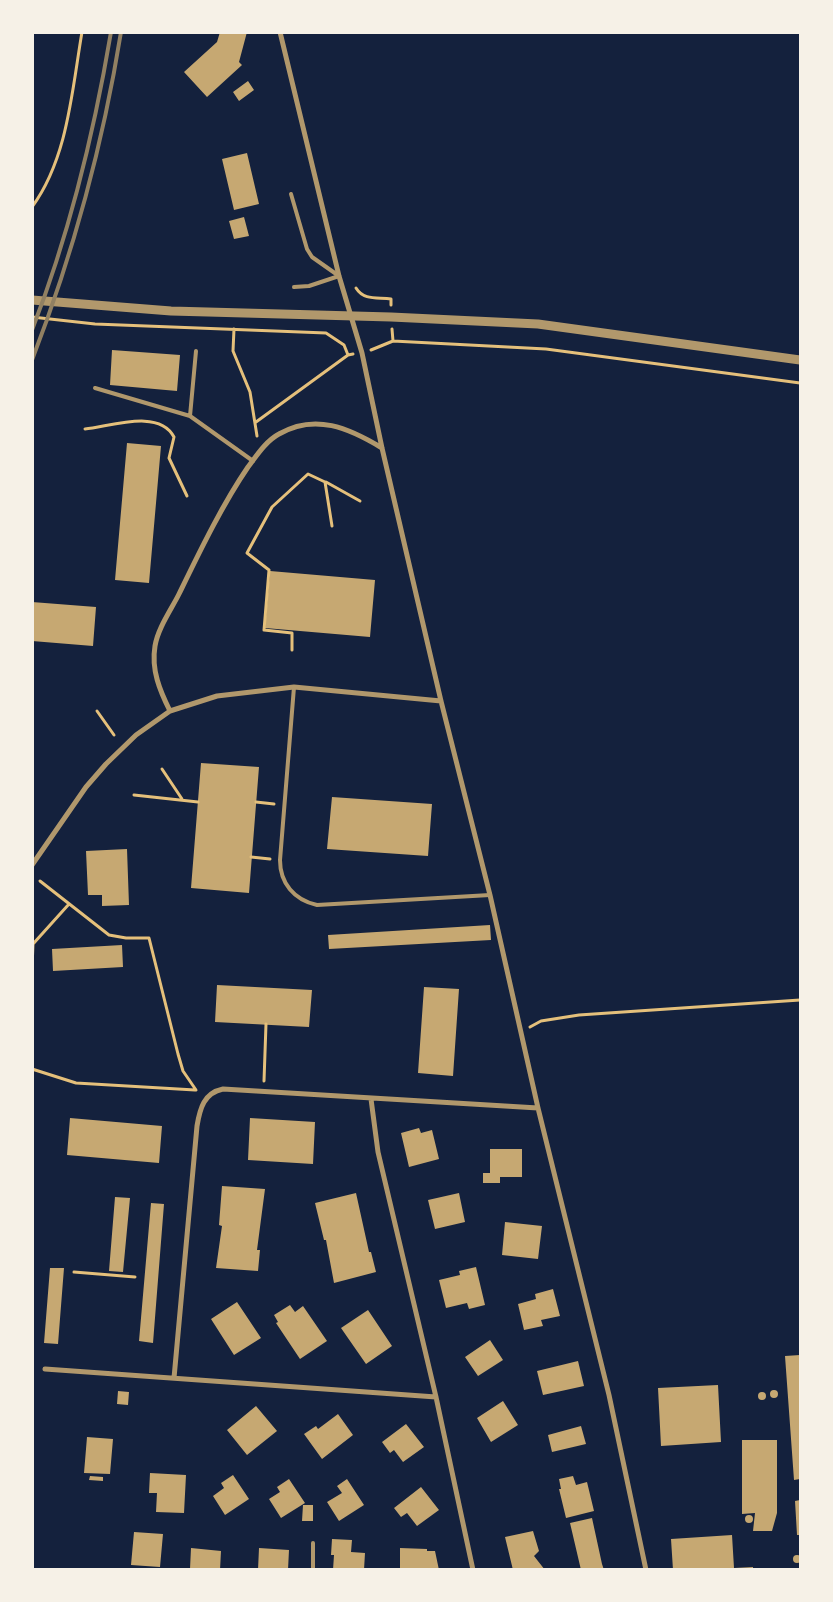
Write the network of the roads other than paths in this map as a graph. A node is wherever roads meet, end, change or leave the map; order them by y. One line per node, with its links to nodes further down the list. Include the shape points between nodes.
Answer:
1 (280, 32): 3 (street)
2 (291, 194): 3 (lane, via 307,249 312,257)
3 (339, 276): 4 (lane, via 309,286); 6 (street)
4 (294, 287)
5 (32, 300): 6 (street, via 171,311)
6 (351, 316): 8 (street, via 538,324); 11 (street)
7 (196, 351): 10 (lane)
8 (800, 360)
9 (95, 388): 10 (lane)
10 (190, 416): 12 (lane)
11 (382, 448): 12 (street, via 345,428 314,423 279,434 262,448); 14 (street)
12 (253, 461): 15 (street, via 196,561 155,644 157,681)
13 (294, 687): 14 (street); 15 (street, via 217,696); 17 (lane, via 280,860 280,873 289,889 308,903 317,905)
14 (441, 700): 17 (street)
15 (170, 711): 16 (street, via 136,735 106,764 86,787)
16 (32, 865)
17 (490, 895): 19 (street)
18 (370, 1099): 19 (street); 21 (street, via 224,1089 207,1096 200,1109 197,1126); 22 (street, via 378,1152)
19 (538, 1108): 26 (street, via 609,1395)
20 (44, 1369): 21 (street)
21 (174, 1378): 22 (street)
22 (436, 1397): 25 (street)
23 (314, 1543): 24 (lane)
24 (312, 1570)
25 (473, 1570)
26 (646, 1570)

